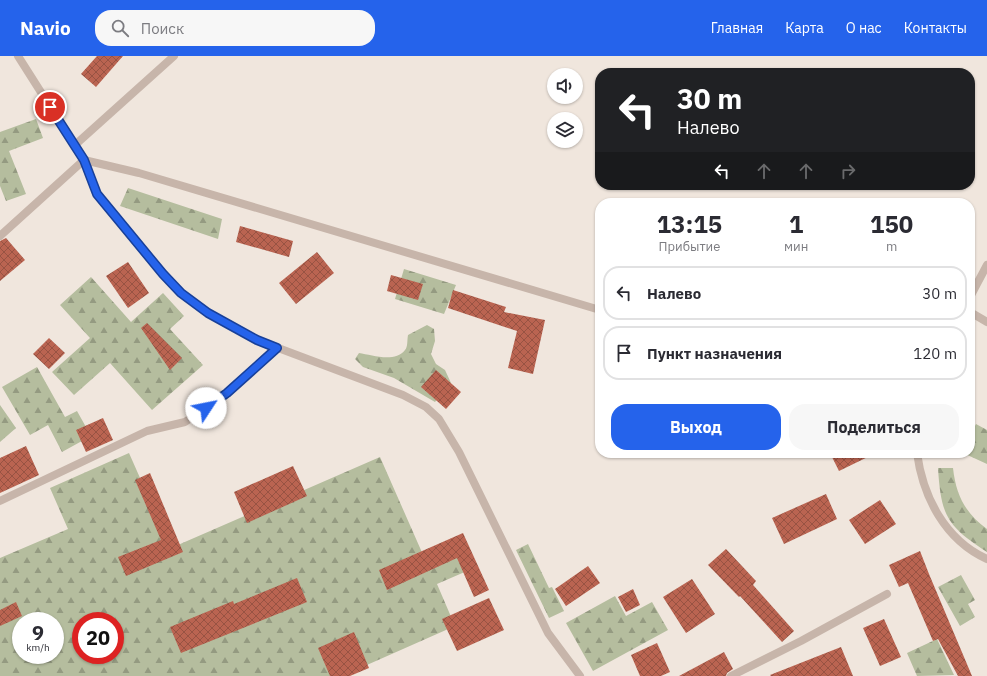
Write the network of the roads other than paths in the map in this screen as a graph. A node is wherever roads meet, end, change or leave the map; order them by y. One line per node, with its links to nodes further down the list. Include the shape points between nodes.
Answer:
1 (18, 56): 3 (lane)
2 (174, 56): 3 (lane)
3 (74, 145): 4 (lane)
4 (84, 160): 5 (lane); 9 (lane, via 139,173); 12 (lane, via 97,194 144,253 181,293 208,313)
5 (0, 236)
6 (987, 265): 7 (lane)
7 (984, 277): 8 (lane)
8 (975, 290)
9 (595, 309)
10 (975, 315): 11 (lane)
11 (987, 322)
12 (277, 348): 14 (lane, via 227,393 185,422 147,431); 17 (lane, via 403,395 426,407 439,420 459,452 548,633)
13 (918, 458): 15 (lane, via 920,472 935,512 954,536 975,554)
14 (0, 501)
15 (987, 559)
16 (887, 594): 18 (lane)
17 (580, 676)
18 (731, 676)

